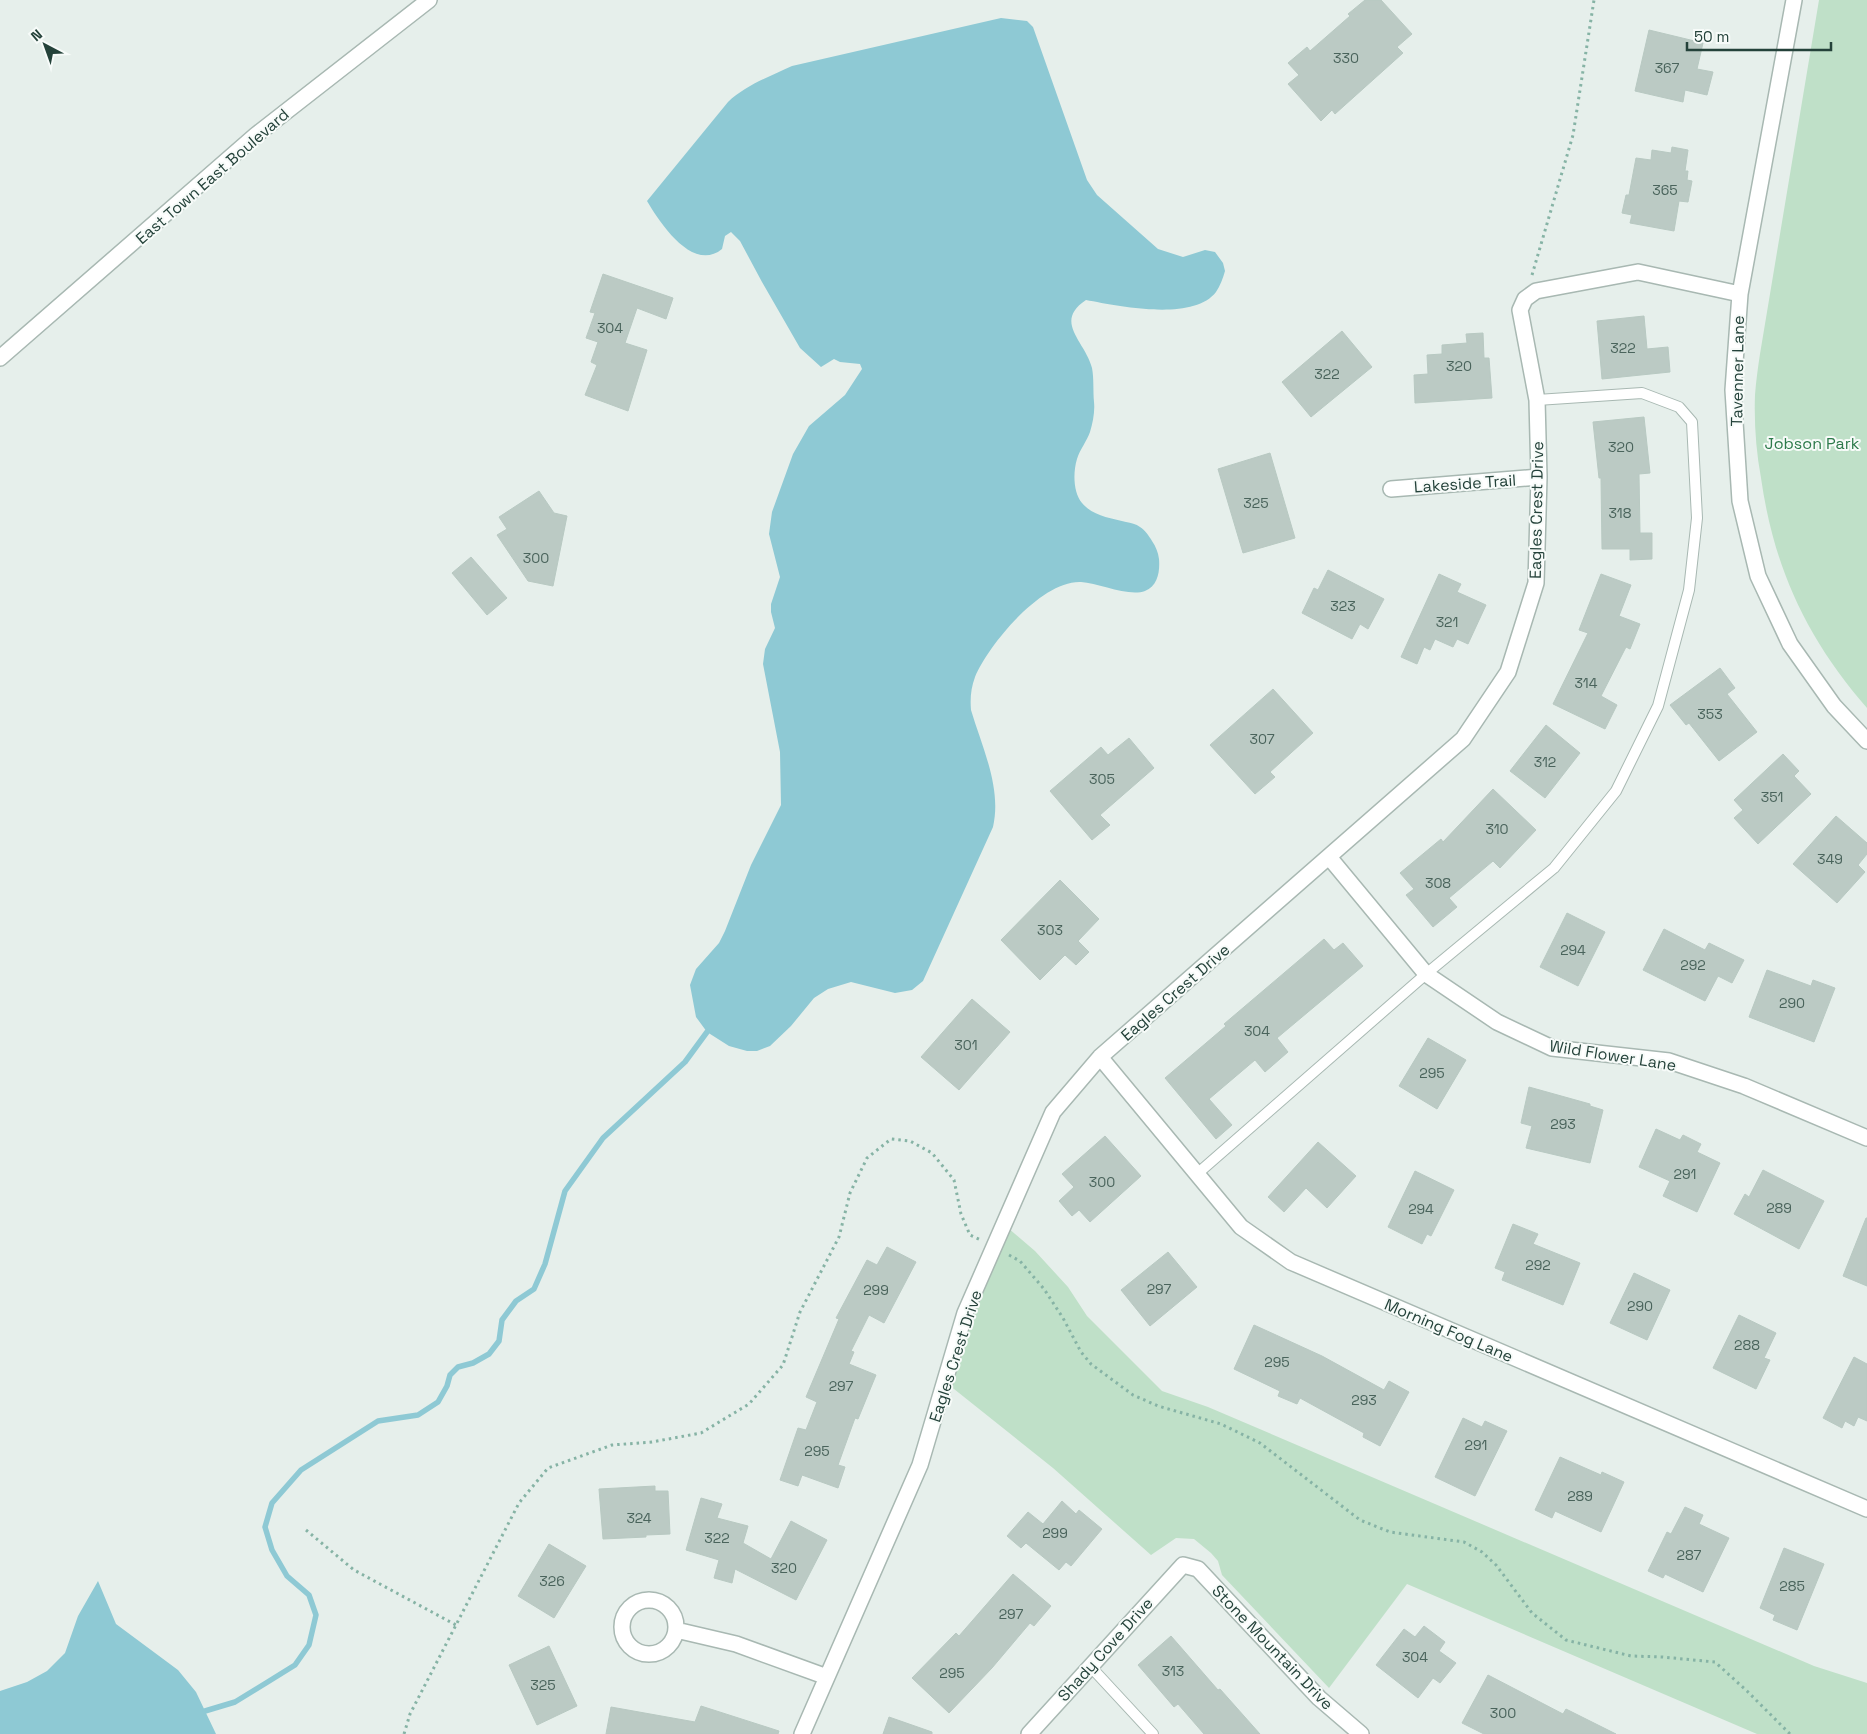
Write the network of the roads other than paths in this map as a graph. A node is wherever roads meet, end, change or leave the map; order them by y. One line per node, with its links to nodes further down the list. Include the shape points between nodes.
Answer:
1 (429, 0): 4 (street, East Town East Boulevard, via 256,135)
2 (1794, 0): 3 (street, Tavenner Lane)
3 (1740, 294): 5 (street, Eagles Crest Drive, via 1638,272 1536,291 1525,299 1520,310); 8 (street, Tavenner Lane, via 1733,390 1740,501 1758,576 1790,644 1834,706)
4 (0, 358)
5 (1537, 400): 6 (street, Eagles Crest Drive); 10 (lane, via 1642,393 1679,407 1692,422 1696,518 1689,590 1658,706 1616,791 1554,868)
6 (1539, 477): 7 (street, Lakeside Trail); 9 (street, Eagles Crest Drive, via 1536,583 1508,672 1463,739)
7 (1390, 489)
8 (1867, 741)
9 (1329, 858): 10 (street, Wild Flower Lane); 11 (street, Eagles Crest Drive)
10 (1426, 974): 12 (street, Wild Flower Lane, via 1497,1022 1552,1048 1669,1061 1744,1086); 13 (lane)
11 (1100, 1057): 13 (street, Morning Fog Lane); 18 (street, Eagles Crest Drive, via 1052,1112 965,1313 920,1465)
12 (1867, 1138)
13 (1197, 1174): 14 (street, Morning Fog Lane, via 1241,1227 1291,1262)
14 (1867, 1509)
15 (1183, 1565): 17 (street, Shady Cove Drive); 22 (street, Stone Mountain Drive, via 1198,1569 1320,1698)
16 (676, 1630): 18 (street, via 736,1644)
17 (1090, 1666): 20 (street, Shady Cove Drive); 21 (lane)
18 (827, 1677): 19 (street, Eagles Crest Drive)
19 (802, 1734)
20 (1029, 1734)
21 (1153, 1734)
22 (1361, 1734)

